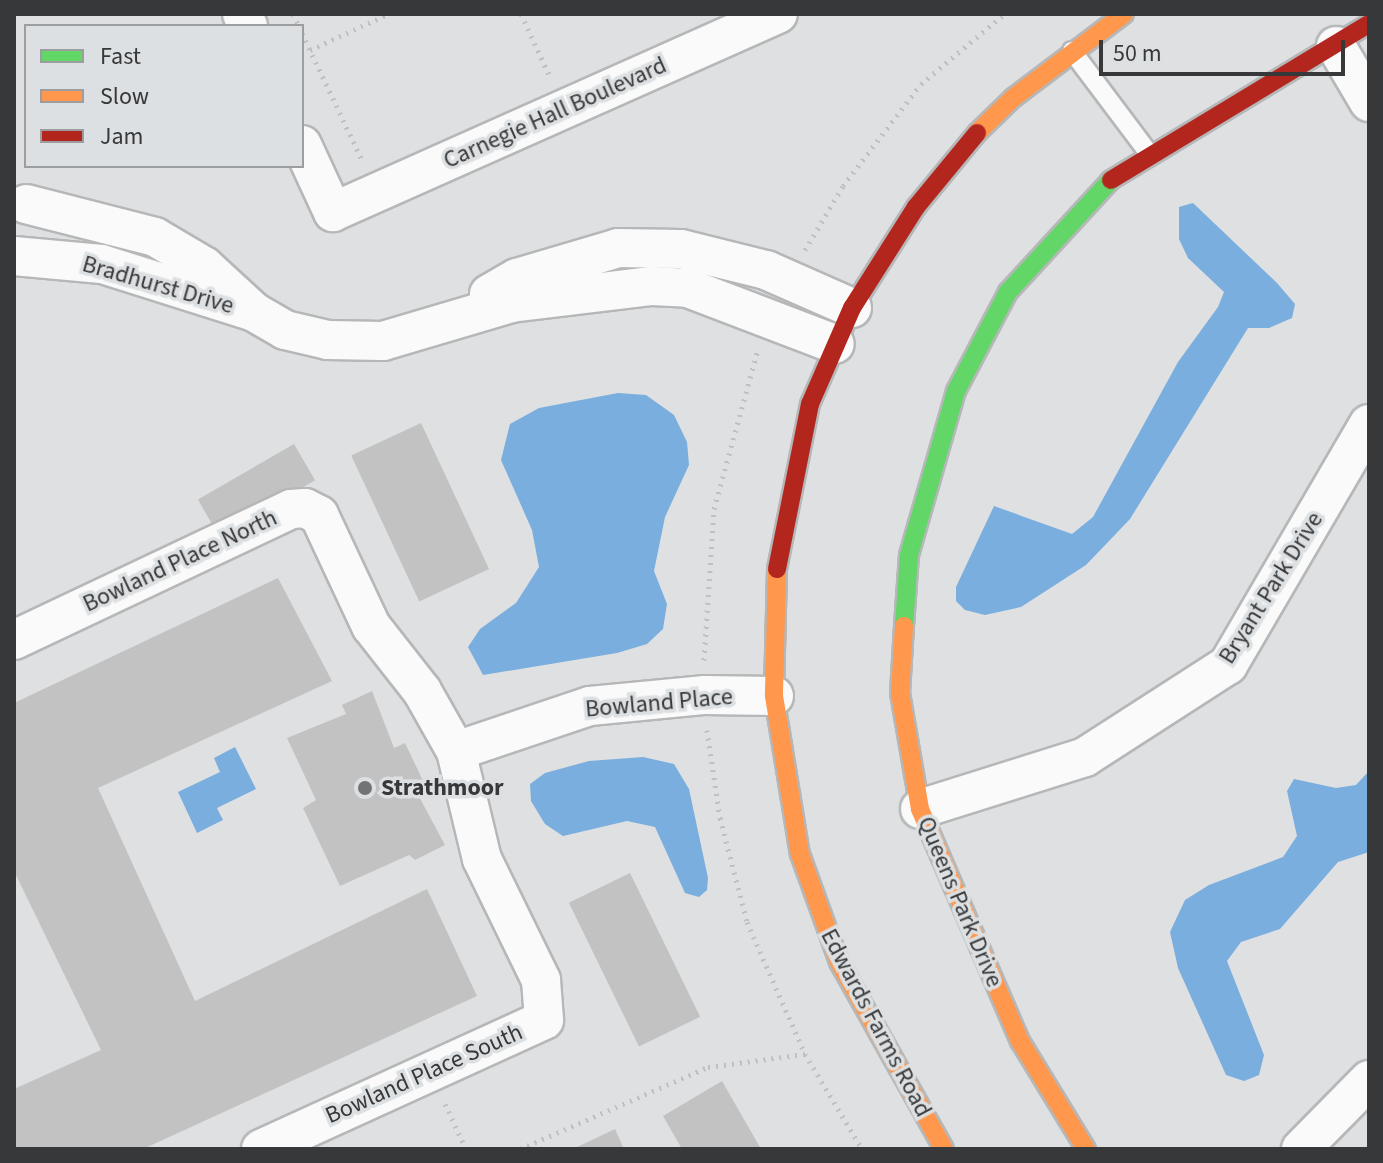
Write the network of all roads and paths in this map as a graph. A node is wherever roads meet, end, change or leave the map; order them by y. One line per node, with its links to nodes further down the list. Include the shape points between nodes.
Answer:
1 (388, 14): 9 (path)
2 (521, 14): 11 (path)
3 (778, 14): 11 (street, Carnegie Hall Boulevard)
4 (1124, 14): 8 (street, Edwards Farms Road)
5 (1369, 24): 7 (street, Queens Park Drive)
6 (304, 37): 9 (path)
7 (1336, 46): 12 (street); 14 (street, Queens Park Drive)
8 (1072, 51): 14 (lane); 18 (street, Edwards Farms Road, via 957,153)
9 (311, 52): 10 (path); 15 (path, via 366,167)
10 (304, 58)
11 (555, 88): 13 (street, Carnegie Hall Boulevard, via 333,212)
12 (1369, 102)
13 (304, 149)
14 (1150, 155): 26 (street, Queens Park Drive, via 1113,178 1008,292 956,391 909,555 900,693)
15 (380, 161)
16 (20, 193): 17 (street, via 27,223); 19 (street, Bradhurst Drive, via 155,237 204,266)
17 (14, 253): 19 (street, Bradhurst Drive, via 102,264)
18 (852, 308): 20 (street, Bradhurst Drive, via 724,257 681,249 618,248 517,278 491,293); 21 (street, Edwards Farms Road)
19 (254, 312): 20 (street, Bradhurst Drive, via 285,330 328,340 383,341)
20 (471, 314): 21 (street, Bradhurst Drive, via 604,289 688,288)
21 (835, 344): 24 (street, Edwards Farms Road, via 810,404 782,525 773,627)
22 (1369, 424): 26 (street, Bryant Park Drive, via 1228,665 1085,757)
23 (14, 640): 25 (street, Bowland Place North, via 291,509 305,508 319,515 371,626 422,691)
24 (774, 696): 25 (street, Bowland Place, via 705,695 590,706); 34 (street, Edwards Farms Road, via 800,854 821,920 863,1009)
25 (456, 751): 27 (street, Bowland Place North, via 482,859 541,980)
26 (920, 809): 35 (street, Queens Park Drive, via 1020,1041)
27 (544, 1020): 29 (street, Bowland Place South)
28 (805, 1054): 33 (path, via 708,1067)
29 (430, 1070): 31 (street, Bowland Place South); 32 (path)
30 (1369, 1080): 36 (street)
31 (261, 1149)
32 (466, 1149)
33 (520, 1149)
34 (944, 1149)
35 (1086, 1149)
36 (1301, 1149)

